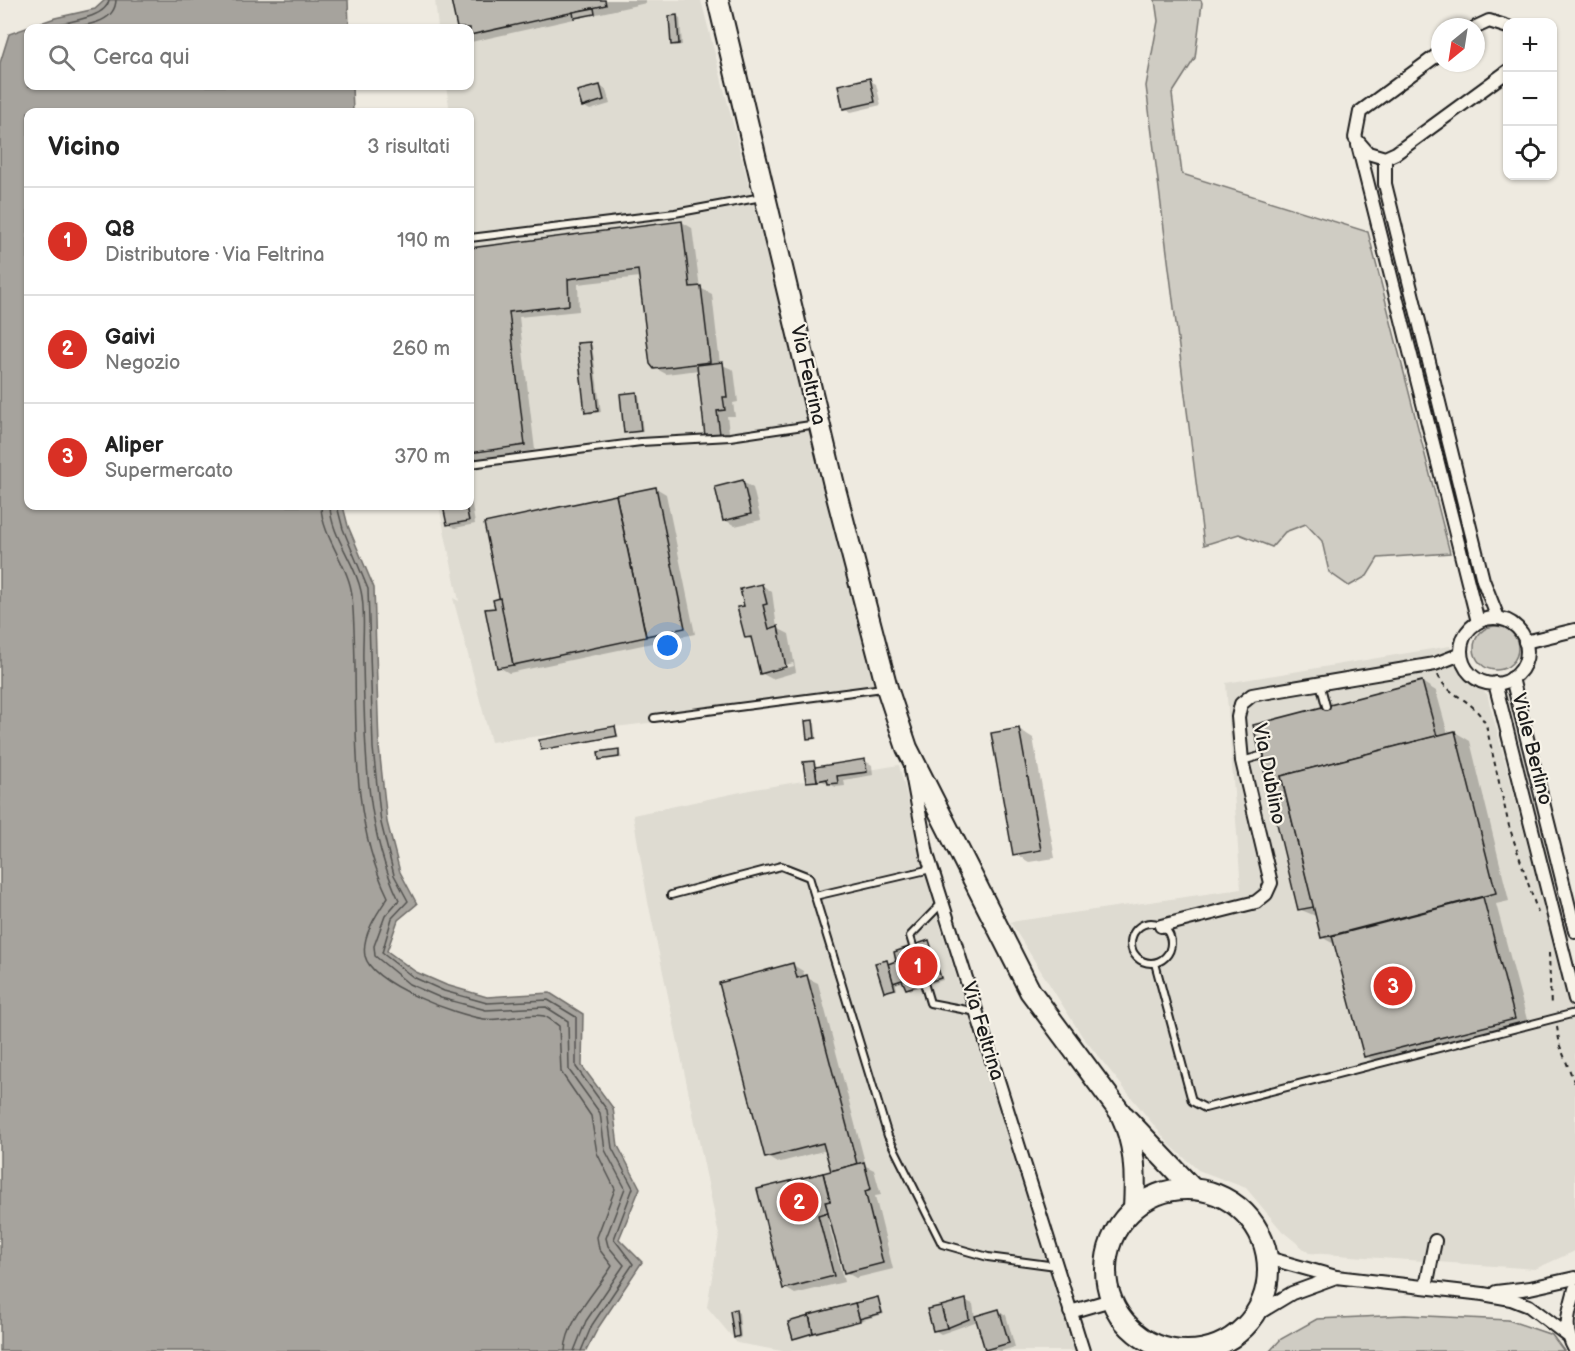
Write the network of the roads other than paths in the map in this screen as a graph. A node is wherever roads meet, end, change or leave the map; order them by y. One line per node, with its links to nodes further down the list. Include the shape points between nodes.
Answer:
1 (718, 0): 8 (main road, Via Feltrina)
2 (1485, 23): 3 (street)
3 (1503, 25)
4 (1431, 60): 6 (street, via 1359,112 1355,138)
5 (1507, 72): 7 (street)
6 (1359, 145): 7 (street, via 1368,153); 13 (street)
7 (1385, 158): 12 (street, via 1385,184 1483,580)
8 (765, 196): 9 (lane, via 675,213); 10 (main road, Via Feltrina)
9 (474, 238)
10 (819, 423): 11 (lane, via 730,437 641,442); 20 (main road, Via Feltrina)
11 (474, 463)
12 (1498, 618): 13 (street); 15 (street, via 1515,626)
13 (1478, 622): 16 (street, via 1465,635)
14 (1575, 630): 15 (street)
15 (1525, 642): 17 (street, Viale Berlino, via 1525,662)
16 (1461, 654): 18 (street, Via Dublino, via 1435,664); 19 (street, Viale Berlino, via 1470,673)
17 (1512, 678): 19 (street, Viale Berlino); 31 (street, Viale Berlino)
18 (1320, 683): 21 (lane); 25 (street, Via Dublino, via 1252,695 1241,704 1238,717)
19 (1495, 683): 33 (street, Viale Berlino)
20 (887, 687): 22 (lane); 23 (main road, Via Feltrina)
21 (1326, 706)
22 (654, 718)
23 (907, 748): 26 (street, Via Feltrina); 36 (main road, Via Feltrina, via 1030,991)
24 (1260, 756): 25 (lane)
25 (1242, 761): 30 (street, Via Dublino, via 1271,873 1269,888 1256,902)
26 (932, 868): 28 (lane); 29 (street, Via Feltrina)
27 (671, 895): 28 (lane, via 781,866 809,878)
28 (815, 896): 41 (lane, via 888,1136 942,1244 988,1257)
29 (942, 903): 34 (street, Via Feltrina); 34 (lane, via 910,936 930,1003)
30 (1161, 926): 32 (lane, via 1169,934 1171,945 1166,956); 32 (lane, via 1142,925 1131,940 1137,958)
31 (1575, 931)
32 (1155, 963): 35 (lane, via 1192,1101 1205,1108)
33 (1575, 999)
34 (977, 1012): 41 (street, Via Feltrina)
35 (1575, 1013)
36 (1120, 1112): 37 (main road, Via Feltrina); 38 (main road, Via Feltrina, via 1135,1159)
37 (1192, 1188): 38 (main road, via 1152,1196); 40 (main road, via 1219,1195 1242,1210 1259,1232)
38 (1134, 1208): 47 (main road, via 1118,1227 1108,1250 1106,1275)
39 (1436, 1241): 44 (street)
40 (1268, 1258): 42 (street); 49 (main road, via 1268,1287)
41 (1056, 1266): 48 (street, Via Feltrina)
42 (1336, 1277): 44 (street); 49 (street, via 1292,1293)
43 (1575, 1278): 46 (street)
44 (1426, 1287): 46 (street)
45 (1575, 1289): 50 (street)
46 (1483, 1294): 50 (street, via 1529,1306)
47 (1111, 1300): 48 (street); 54 (main road, via 1134,1332)
48 (1070, 1312): 53 (street, Via Feltrina)
49 (1257, 1314): 51 (main road)
50 (1567, 1335): 52 (street)
51 (1233, 1344): 54 (main road)
52 (1575, 1350)
53 (1083, 1351)
54 (1171, 1351)

